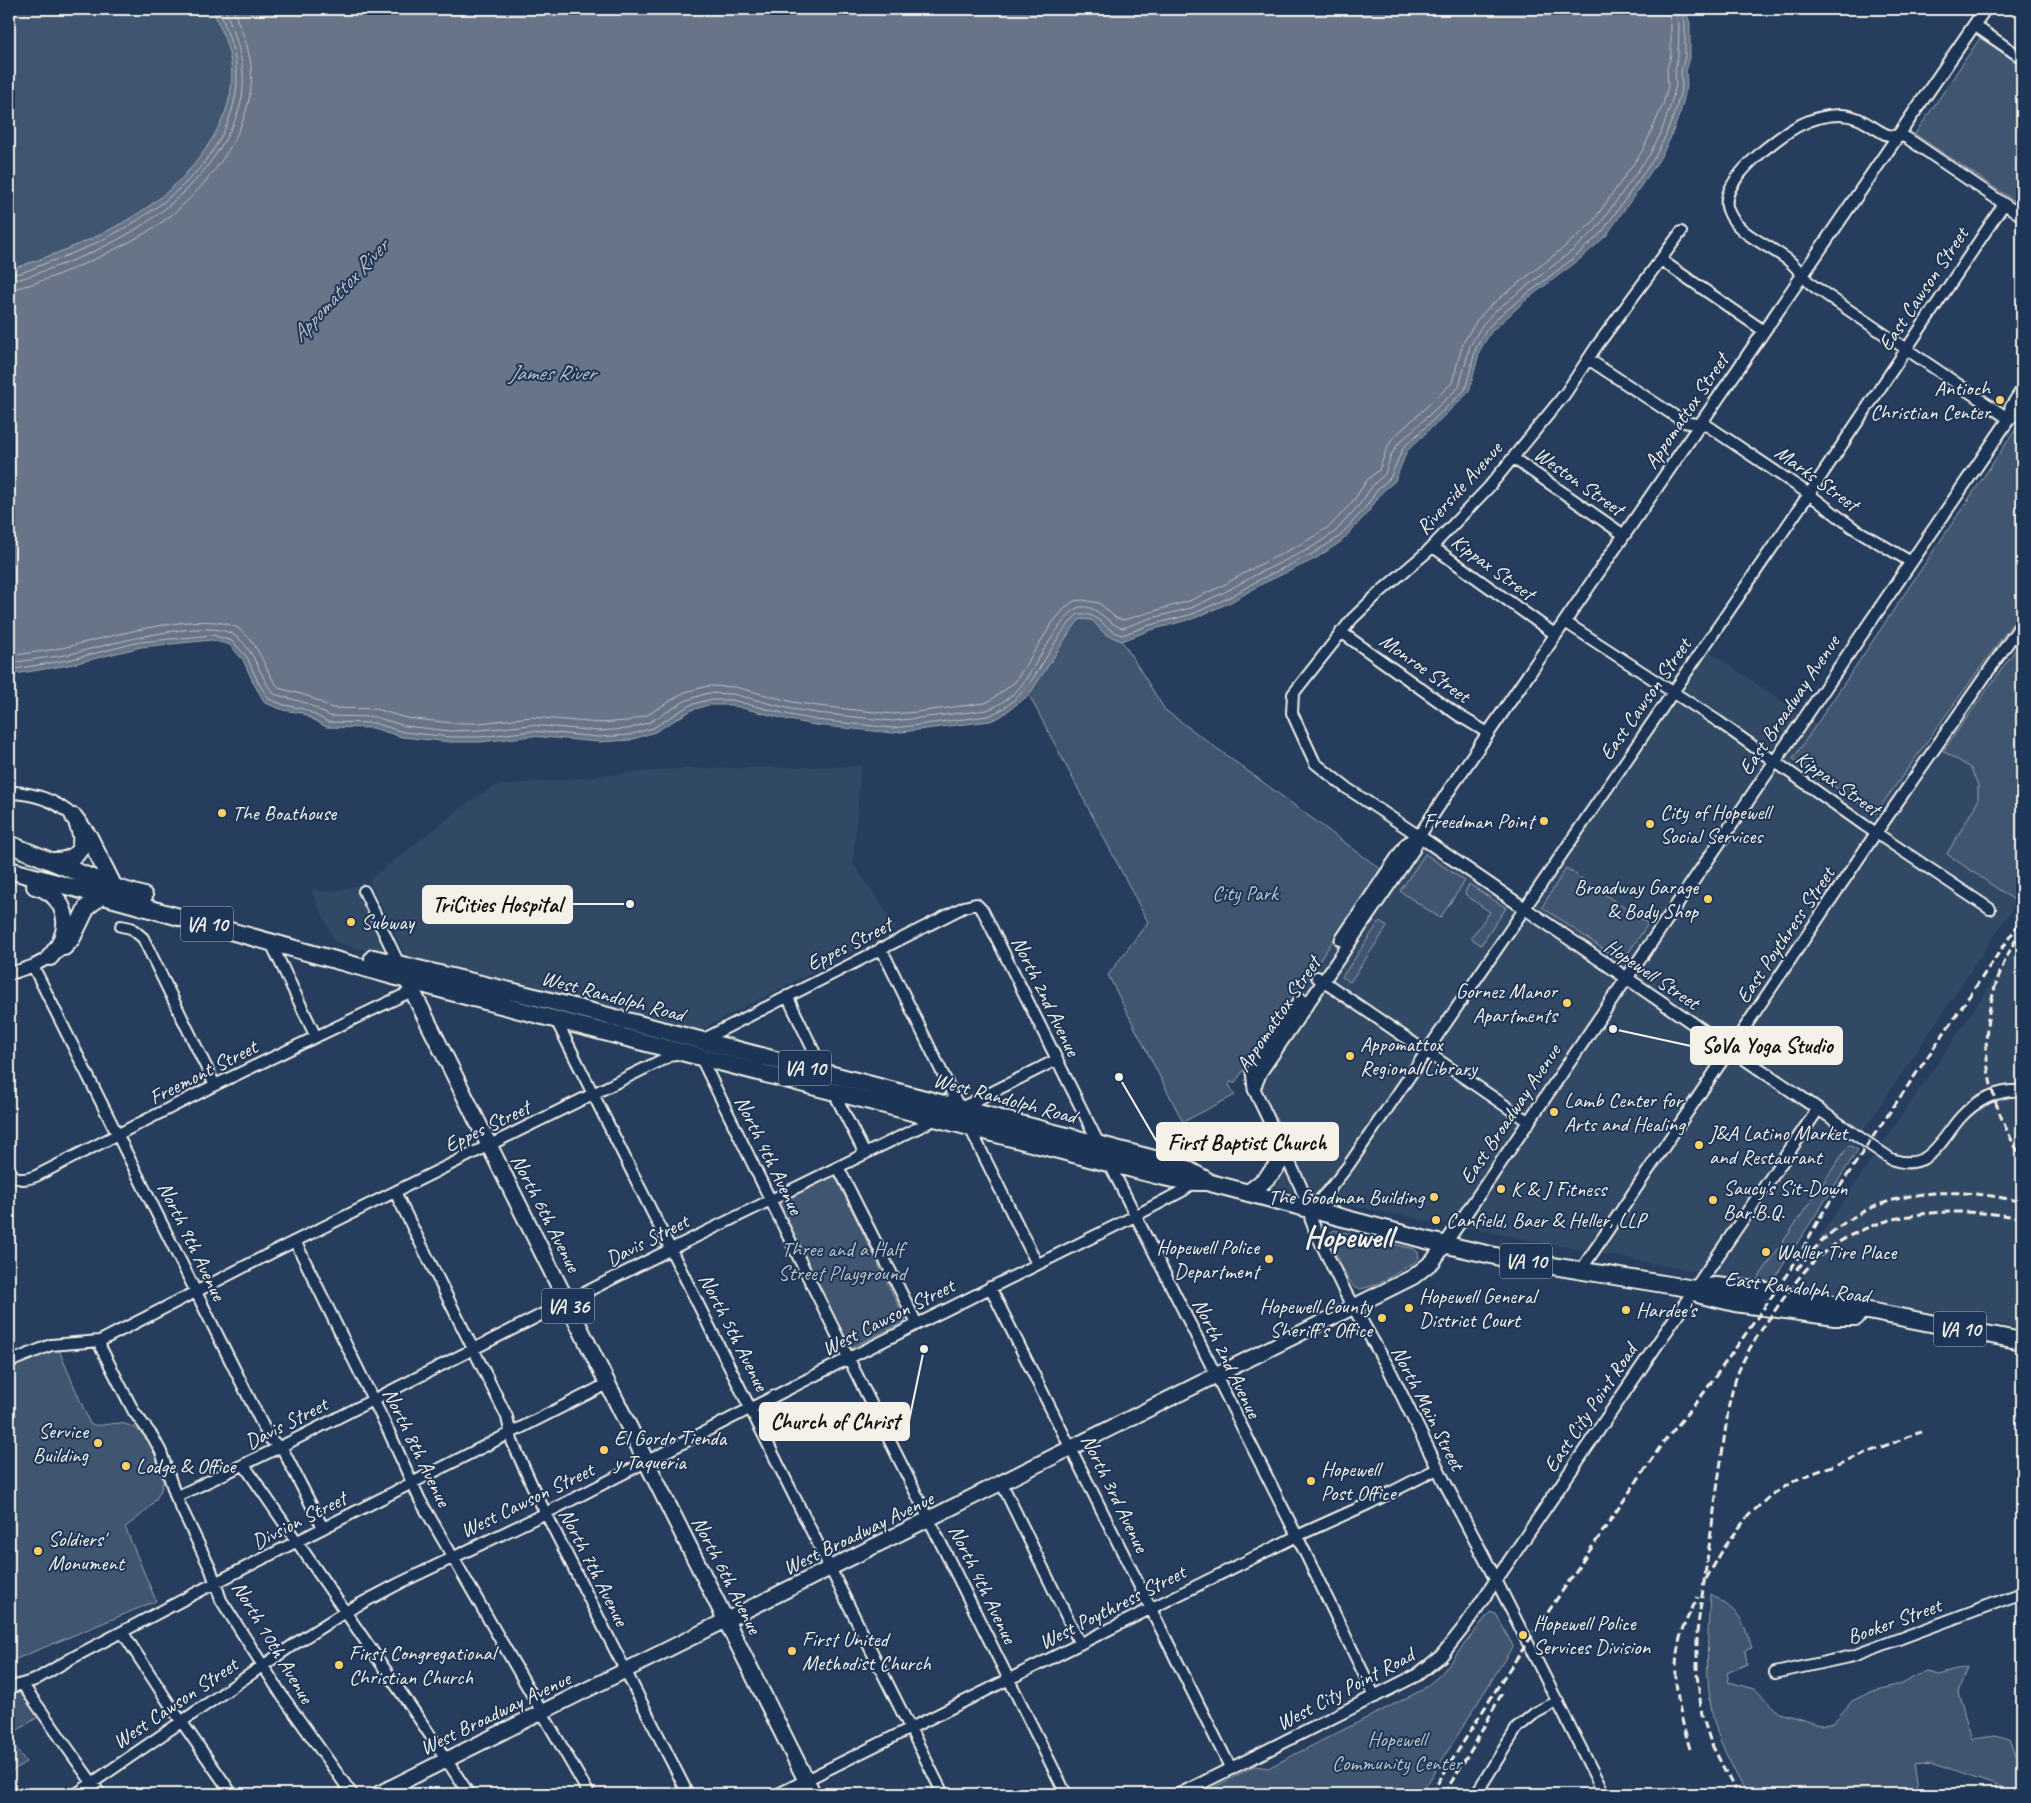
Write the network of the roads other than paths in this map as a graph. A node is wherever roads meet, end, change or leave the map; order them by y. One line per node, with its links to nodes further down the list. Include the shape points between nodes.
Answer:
1 (1985, 9): 2 (street, Appomattox Street)
2 (1974, 25): 3 (street); 4 (street, Appomattox Street)
3 (2022, 58)
4 (1898, 135): 5 (street, via 1912,141); 9 (street, Appomattox Street); 9 (street, via 1888,135 1847,115 1816,119 1786,132 1733,182 1726,207 1735,223)
5 (2004, 204): 6 (street); 11 (street, East Cawson Street)
6 (2022, 216)
7 (1681, 232): 8 (street, Riverside Avenue)
8 (1661, 260): 10 (street); 12 (street, Riverside Avenue)
9 (1803, 274): 10 (street, Appomattox Street); 11 (street, via 1812,285)
10 (1764, 331): 16 (street, Appomattox Street)
11 (1905, 348): 15 (street); 18 (street, East Cawson Street)
12 (1588, 359): 16 (street, Marks Street, via 1684,422); 17 (street, Riverside Avenue, via 1565,394)
13 (2022, 390): 15 (street, East Broadway Avenue, via 2011,407)
14 (2022, 412): 15 (street, East Broadway Avenue)
15 (2009, 419): 21 (street, East Broadway Avenue)
16 (1700, 424): 18 (street, Marks Street, via 1716,431); 19 (street, Appomattox Street)
17 (1513, 458): 19 (street, Weston Street); 20 (street, Riverside Avenue)
18 (1809, 494): 21 (street, Marks Street, via 1852,527); 26 (street, East Cawson Street)
19 (1624, 535): 22 (street, Appomattox Street)
20 (1433, 547): 24 (street, Riverside Avenue, via 1379,593); 25 (street, Kippax Street)
21 (1911, 562): 29 (street, East Broadway Avenue)
22 (1565, 622): 25 (street, Appomattox Street); 26 (street, Kippax Street)
23 (2022, 623): 32 (street, East Poythress Street)
24 (1341, 632): 27 (street, Riverside Avenue, via 1293,694 1292,713); 28 (street, Monroe Street)
25 (1556, 635): 28 (street, Appomattox Street)
26 (1673, 692): 29 (street, Kippax Street); 41 (street, East Cawson Street)
27 (1300, 733): 33 (street, Hopewell Street, via 1315,763 1331,777)
28 (1488, 733): 33 (street, Appomattox Street)
29 (1775, 762): 32 (street, Kippax Street); 51 (street, East Broadway Avenue)
30 (9, 792): 31 (street, via 52,800)
31 (74, 817): 35 (highway, via 82,835 78,852 62,861); 39 (highway, via 89,837)
32 (1876, 833): 42 (street, Kippax Street); 57 (street, East Poythress Street)
33 (1419, 836): 41 (street, Hopewell Street); 50 (street, Appomattox Street, via 1414,849)
34 (9, 844): 35 (highway, West Randolph Road / VA 10)
35 (48, 860): 39 (highway, West Randolph Road / VA 10)
36 (9, 870): 39 (highway, West Randolph Road / VA 10)
37 (9, 878): 46 (highway, via 48,890 62,905 65,918 63,936)
38 (364, 891): 49 (street, North 6th Avenue)
39 (107, 892): 44 (highway, West Randolph Road / VA 10); 46 (highway, via 84,912 68,944); 49 (highway, West Randolph Road / VA 10)
40 (976, 904): 45 (street, Eppes Street); 60 (street, North 2nd Avenue, via 983,911)
41 (1524, 909): 51 (street, Hopewell Street); 59 (street, East Cawson Street)
42 (1990, 909)
43 (121, 926): 62 (street, via 131,928 143,938)
44 (270, 941): 49 (highway, West Randolph Road / VA 10); 55 (street)
45 (881, 948): 52 (street, Eppes Street); 67 (street)
46 (50, 957): 47 (street)
47 (33, 966): 48 (street); 72 (street, North 9th Avenue)
48 (9, 974)
49 (405, 978): 53 (highway, West Randolph Road / VA 10); 54 (highway, West Randolph Road / VA 10); 55 (street, Freemont Street); 74 (main road, North 6th Avenue / VA 36)
50 (1320, 979): 59 (street); 63 (street, Appomattox Street, via 1261,1072)
51 (1626, 979): 57 (street, Hopewell Street); 70 (street, East Broadway Avenue)
52 (787, 996): 56 (street, Eppes Street); 61 (street)
53 (539, 998): 54 (street, North 5th Avenue); 56 (highway, West Randolph Road / VA 10)
54 (555, 1019): 58 (highway, West Randolph Road / VA 10); 66 (street, North 5th Avenue)
55 (316, 1037): 62 (street, Freemont Street)
56 (700, 1048): 58 (highway, West Randolph Road / VA 10); 61 (highway, West Randolph Road / VA 10); 64 (highway, West Randolph Road / VA 10); 83 (street, North 4th Avenue)
57 (1729, 1049): 68 (street, Hopewell Street); 90 (street, East Poythress Street)
58 (680, 1051): 66 (street, Eppes Street)
59 (1427, 1051): 70 (street); 84 (street, East Cawson Street, via 1348,1166)
60 (1056, 1060): 67 (street, Davis Street); 73 (street, North 2nd Avenue)
61 (824, 1073): 64 (street); 67 (highway, West Randolph Road / VA 10)
62 (215, 1086): 72 (street, Freemont Street)
63 (1254, 1089): 75 (street, North Main Street)
64 (833, 1091): 69 (highway, West Randolph Road / VA 10); 76 (street)
65 (2022, 1091): 68 (street, Hopewell Street, via 2005,1092 1981,1101 1960,1118 1928,1156 1910,1163 1891,1159)
66 (593, 1095): 74 (street, Eppes Street); 88 (street, North 5th Avenue)
67 (960, 1108): 69 (street, Davis Street); 71 (street); 73 (highway, West Randolph Road / VA 10)
68 (1818, 1109): 92 (street, East City Point Road)
69 (938, 1118): 71 (highway, West Randolph Road / VA 10); 76 (street, Davis Street)
70 (1528, 1122): 87 (street, East Broadway Avenue)
71 (969, 1126): 77 (highway, West Randolph Road / VA 10); 89 (street)
72 (118, 1136): 79 (street, Freemont Street, via 36,1176 20,1180); 93 (street, North 9th Avenue)
73 (1099, 1144): 77 (street, North 2nd Avenue); 80 (highway, West Randolph Road / VA 10, via 1181,1166)
74 (488, 1146): 81 (street, Eppes Street); 94 (main road, North 6th Avenue / VA 36)
75 (1285, 1153): 82 (highway, via 1276,1170); 84 (street, North Main Street)
76 (865, 1154): 78 (street, Davis Street)
77 (1108, 1162): 80 (highway, West Randolph Road / VA 10); 85 (street, North 2nd Avenue)
78 (838, 1167): 83 (street, Davis Street); 96 (street)
79 (10, 1172)
80 (1200, 1180): 82 (highway, West Randolph Road / VA 10); 85 (street, West Cawson Street)
81 (395, 1192): 86 (street, Eppes Street); 99 (street, North 7th Avenue)
82 (1248, 1193): 84 (highway, West Randolph Road / VA 10)
83 (770, 1200): 88 (street, Davis Street); 100 (street, North 4th Avenue)
84 (1310, 1210): 87 (highway, East Randolph Road / VA 10); 95 (street, North Main Street, via 1316,1232)
85 (1135, 1216): 89 (street, West Cawson Street); 102 (street, North 2nd Avenue)
86 (295, 1241): 93 (street, Eppes Street); 104 (street, North 8th Avenue)
87 (1445, 1244): 90 (highway, East Randolph Road / VA 10, via 1504,1258); 95 (main road, East Broadway Avenue, via 1418,1274)
88 (671, 1249): 94 (street, Davis Street); 105 (street, North 5th Avenue)
89 (1037, 1264): 91 (street, West Cawson Street)
90 (1581, 1270): 92 (highway, East Randolph Road / VA 10)
91 (990, 1287): 96 (street, West Cawson Street); 108 (street, North 3rd Avenue)
92 (1694, 1289): 98 (highway, East Randolph Road / VA 10, via 1716,1286 1767,1291); 122 (street, East City Point Road)
93 (196, 1292): 97 (street, Eppes Street); 107 (street, North 9th Avenue, via 268,1438)
94 (566, 1302): 99 (street, Davis Street); 103 (main road, North 6th Avenue / VA 36)
95 (1355, 1306): 102 (main road, West Broadway Avenue); 111 (street, North Main Street)
96 (917, 1324): 100 (street, West Cawson Street)
97 (100, 1341): 101 (street, Eppes Street, via 51,1345); 114 (street, North 10th Avenue, via 134,1412 161,1452)
98 (2022, 1341)
99 (473, 1349): 104 (street, Davis Street); 106 (street, North 7th Avenue, via 507,1417)
100 (849, 1358): 105 (street, West Cawson Street); 116 (street, North 4th Avenue)
101 (9, 1362)
102 (1216, 1377): 108 (main road, West Broadway Avenue); 118 (street, North 2nd Avenue)
103 (607, 1384): 106 (street, Divsion Street); 109 (main road, North 6th Avenue / VA 36)
104 (373, 1400): 107 (street, Davis Street); 112 (street, North 8th Avenue)
105 (750, 1408): 109 (street, West Cawson Street); 121 (street, North 5th Avenue)
106 (510, 1433): 112 (street, Divsion Street); 115 (street, North 7th Avenue)
107 (280, 1447): 110 (street, Davis Street); 117 (street, North 9th Avenue)
108 (1072, 1449): 113 (main road, West Broadway Avenue); 125 (street, North 3rd Avenue)
109 (646, 1461): 115 (street, West Cawson Street); 127 (main road, North 6th Avenue / VA 36)
110 (244, 1465): 114 (street, Davis Street); 119 (street)
111 (1438, 1469): 118 (street, West Poythress Street); 122 (street, North Main Street)
112 (413, 1484): 117 (street, Divsion Street); 120 (street, North 8th Avenue)
113 (1002, 1484): 116 (main road, West Broadway Avenue); 129 (street)
114 (176, 1497): 123 (street, North 10th Avenue, via 212,1570)
115 (546, 1513): 120 (street, West Cawson Street); 131 (street, North 7th Avenue)
116 (930, 1520): 121 (main road, West Broadway Avenue); 133 (street, North 4th Avenue)
117 (323, 1528): 119 (street, Divsion Street)
118 (1296, 1536): 125 (street, West Poythress Street); 136 (street, North 2nd Avenue)
119 (297, 1542): 123 (street, Divsion Street); 126 (street)
120 (452, 1558): 126 (street, West Cawson Street); 138 (street, North 8th Avenue)
121 (831, 1569): 127 (main road, West Broadway Avenue); 140 (street, North 5th Avenue)
122 (1496, 1580): 136 (street, West City Point Road, via 1441,1656 1417,1675); 137 (street)
123 (215, 1583): 128 (street, Divsion Street); 130 (street, North 10th Avenue, via 221,1600)
124 (2022, 1593): 132 (street, Booker Street, via 1853,1656)
125 (1151, 1608): 129 (street, West Poythress Street); 142 (street, North 3rd Avenue)
126 (345, 1612): 130 (street, West Cawson Street); 141 (street)
127 (725, 1621): 131 (main road, West Broadway Avenue); 144 (main road, North 6th Avenue)
128 (123, 1633): 134 (street, Divsion Street); 139 (street)
129 (1080, 1644): 133 (street, West Poythress Street)
130 (263, 1666): 139 (street, West Cawson Street); 148 (street, North 10th Avenue)
131 (625, 1671): 138 (main road, West Broadway Avenue); 152 (street, North 7th Avenue)
132 (1775, 1673)
133 (1009, 1680): 140 (street, West Poythress Street); 155 (street, North 4th Avenue)
134 (23, 1685): 135 (street, Divsion Street); 143 (street)
135 (9, 1688)
136 (1375, 1697): 142 (street, West City Point Road)
137 (1558, 1701): 157 (street, via 1535,1713 1517,1728); 158 (street)
138 (541, 1712): 141 (main road, West Broadway Avenue); 151 (street, North 8th Avenue)
139 (181, 1722): 143 (street, West Cawson Street); 147 (street)
140 (911, 1729): 144 (street, West Poythress Street); 154 (street, North 5th Avenue)
141 (446, 1760): 149 (main road, West Broadway Avenue); 150 (street)
142 (1231, 1769): 156 (street, West City Point Road)
143 (92, 1783): 145 (street, West Cawson Street); 146 (street)
144 (810, 1787): 153 (street, West Poythress Street)
145 (76, 1794)
146 (100, 1794)
147 (232, 1794)
148 (352, 1794)
149 (378, 1794)
150 (469, 1794)
151 (589, 1794)
152 (688, 1794)
153 (778, 1794)
154 (943, 1794)
155 (1066, 1794)
156 (1180, 1794)
157 (1476, 1794)
158 (1604, 1794)

